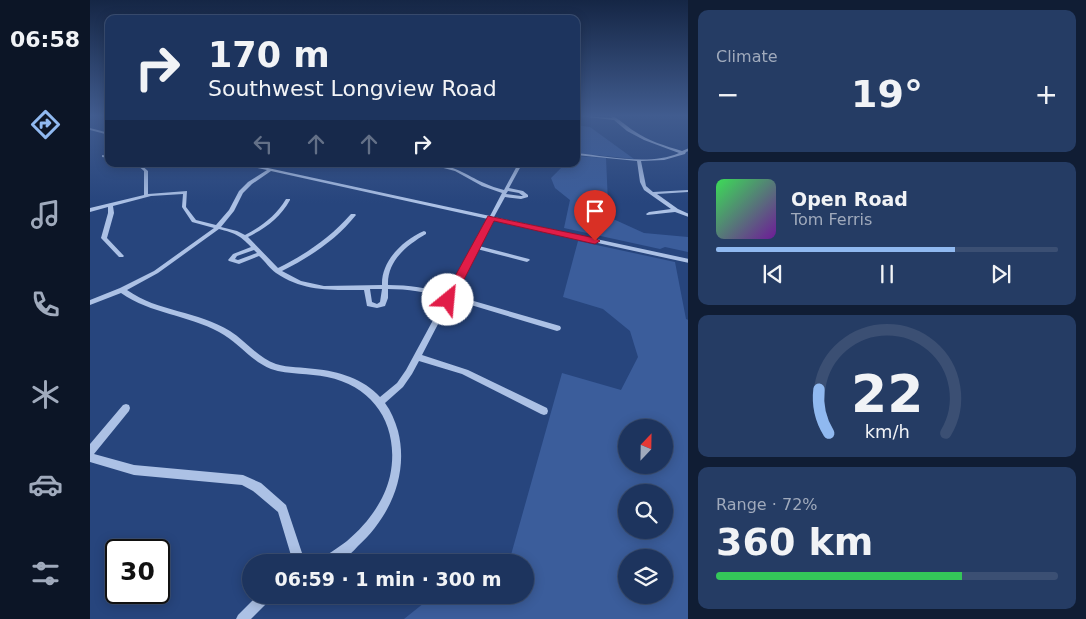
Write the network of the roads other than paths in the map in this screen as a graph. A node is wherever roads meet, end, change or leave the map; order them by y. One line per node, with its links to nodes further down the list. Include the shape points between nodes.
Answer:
1 (660, 145): 3 (street)
2 (688, 149): 3 (street)
3 (684, 153): 5 (street)
4 (580, 154): 5 (street)
5 (638, 160): 13 (street, via 643,185)
6 (141, 167): 14 (street, via 146,171)
7 (257, 167): 10 (street)
8 (445, 167): 12 (street)
9 (518, 167): 12 (street)
10 (270, 170): 22 (street); 23 (street, via 250,182)
11 (688, 191): 13 (street)
12 (505, 192): 22 (street)
13 (652, 193): 18 (street)
14 (146, 196): 16 (street); 23 (street, via 186,192 184,207 188,215 194,221)
15 (288, 200): 25 (street, via 274,220)
16 (110, 205): 17 (street); 29 (street, via 110,220 104,238)
17 (90, 210)
18 (676, 210): 19 (street); 21 (street)
19 (649, 214)
20 (352, 215): 32 (street, via 322,245)
21 (688, 216)
22 (491, 218): 27 (street); 31 (street)
23 (217, 228): 25 (street); 35 (street, via 156,272)
24 (424, 233): 33 (street, via 407,244 388,267)
25 (245, 237): 26 (street)
26 (255, 247): 28 (street); 28 (street, via 231,260 239,262)
27 (476, 247): 30 (street); 36 (street)
28 (260, 253): 32 (street)
29 (121, 256)
30 (527, 260)
31 (688, 261)
32 (277, 271): 34 (street, via 310,286)
33 (385, 287): 34 (street); 34 (street, via 381,306 370,304); 36 (street, via 418,288)
34 (367, 288)
35 (122, 290): 37 (street); 40 (street, via 141,303 222,330 260,360 273,366 342,377 366,388)
36 (450, 296): 38 (street); 39 (street)
37 (90, 303)
38 (557, 328)
39 (417, 357): 40 (street, via 400,385); 42 (street, via 465,372)
40 (380, 402): 46 (street, via 389,416 396,438 393,482 381,511)
41 (126, 408): 43 (street)
42 (544, 412)
43 (90, 451)
44 (90, 457): 45 (street, via 134,470 243,480 257,487 282,509)
45 (296, 554)
46 (342, 554)
47 (258, 604): 48 (street)
48 (242, 619)

